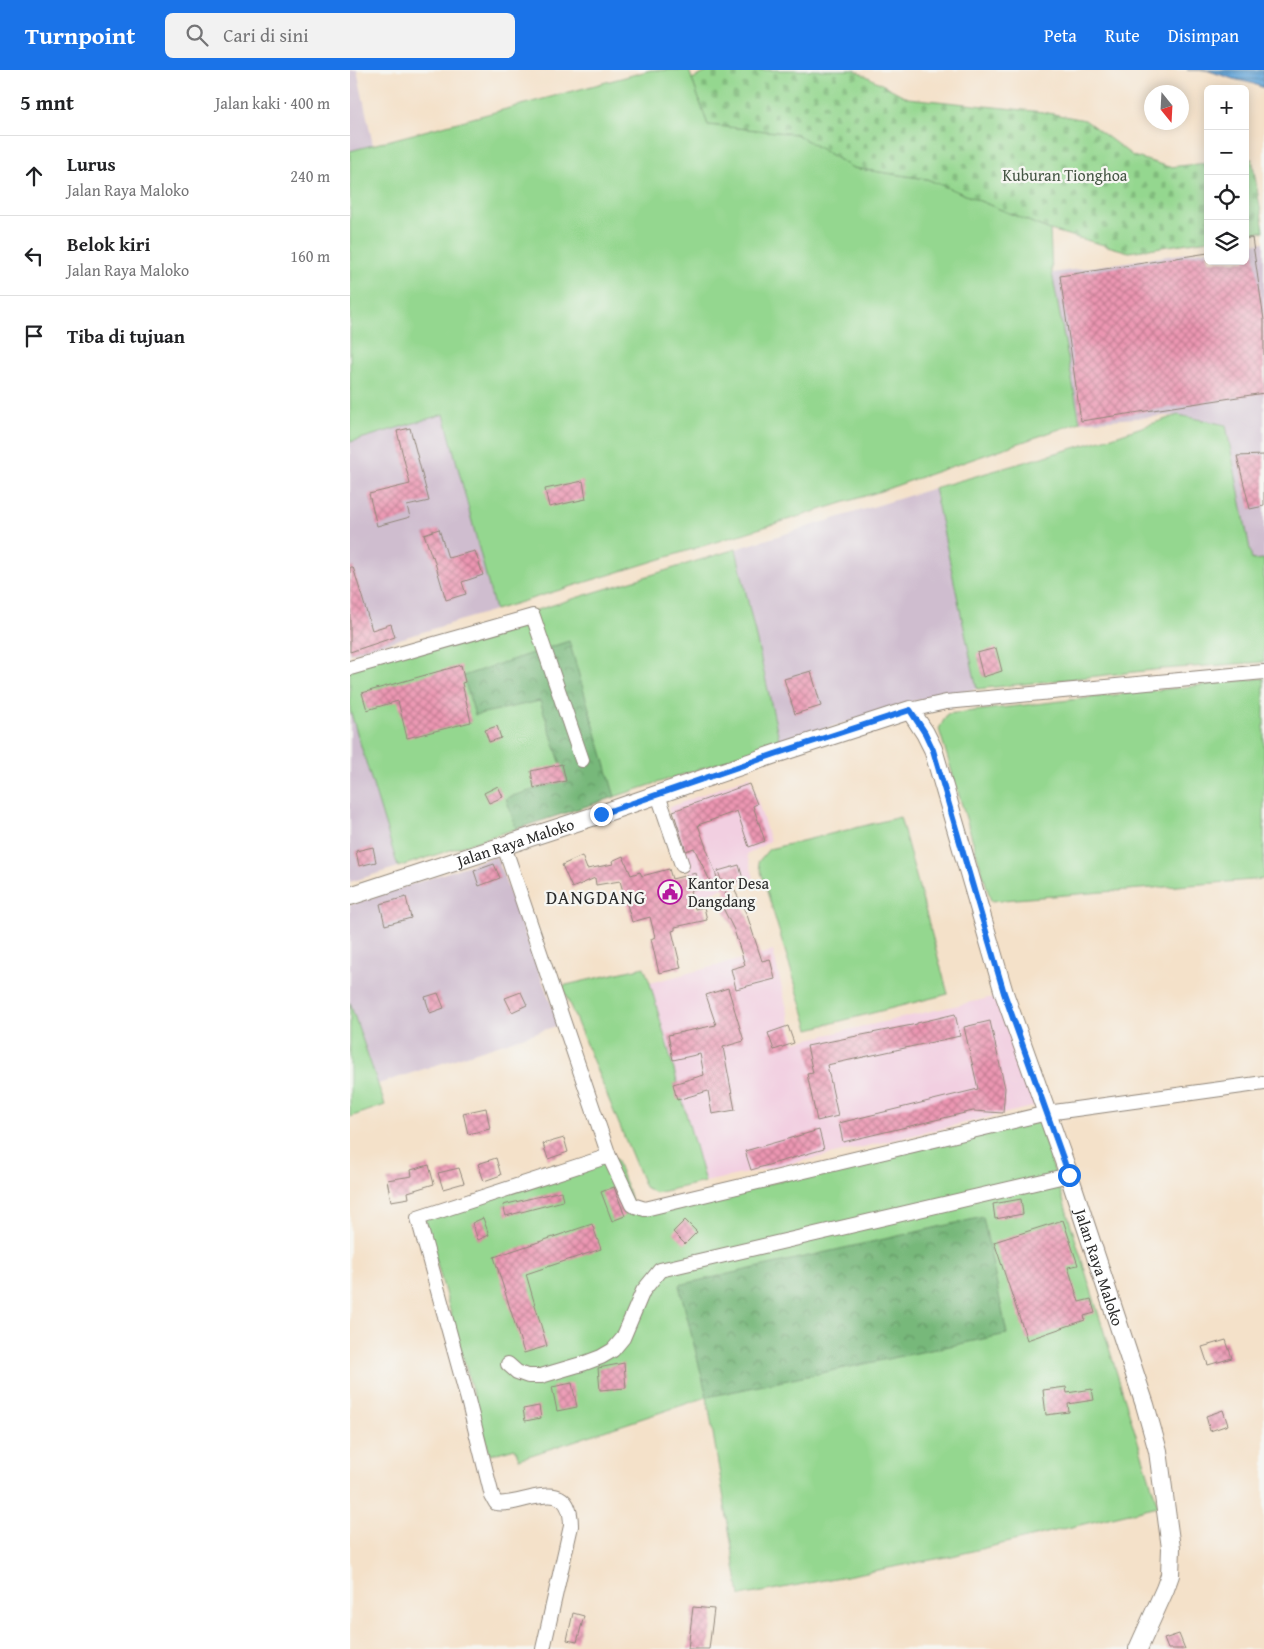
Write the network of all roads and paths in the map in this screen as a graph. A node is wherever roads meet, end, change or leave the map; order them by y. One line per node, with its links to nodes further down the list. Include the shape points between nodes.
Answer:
1 (350, 668): 4 (street, via 534,616)
2 (1264, 672): 3 (street, via 946,702)
3 (910, 710): 5 (street, Jalan Raya Maloko); 10 (street, Jalan Raya Maloko, via 933,750 1004,993)
4 (582, 760)
5 (658, 795): 6 (street, Jalan Raya Maloko); 7 (street)
6 (504, 846): 8 (street, Jalan Raya Maloko); 11 (street)
7 (682, 865)
8 (350, 896)
9 (1264, 1083): 10 (street)
10 (1047, 1113): 11 (street, via 645,1209 632,1205); 12 (street, Jalan Raya Maloko)
11 (609, 1156): 14 (street, via 418,1218 492,1496 496,1503 503,1504 548,1495 561,1499 571,1517)
12 (1069, 1175): 13 (street, via 660,1270 643,1291 623,1338 613,1350 585,1363 542,1376 528,1376); 15 (street, Jalan Raya Maloko, via 1145,1405 1158,1452 1165,1497 1171,1548 1170,1575)
13 (508, 1364)
14 (543, 1649)
15 (1138, 1649)

